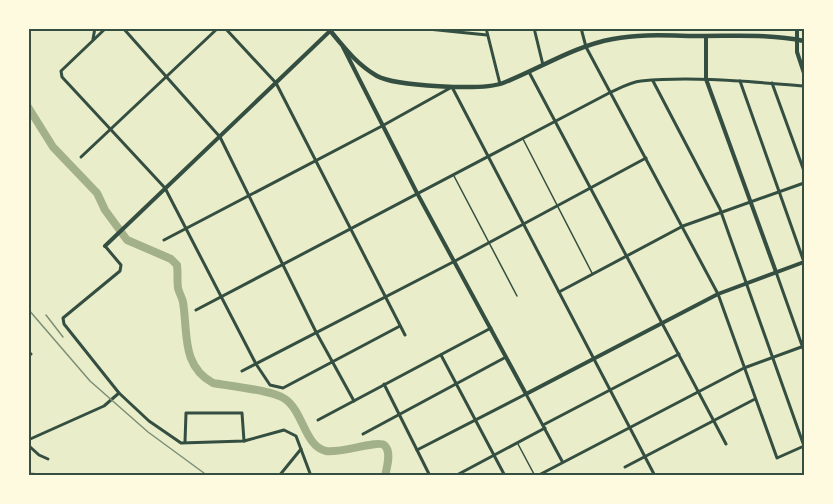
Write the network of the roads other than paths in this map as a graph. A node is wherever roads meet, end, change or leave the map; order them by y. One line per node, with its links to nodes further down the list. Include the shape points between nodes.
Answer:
1 (95, 28): 15 (street)
2 (106, 28): 15 (street)
3 (123, 28): 22 (street)
4 (218, 28): 22 (street)
5 (225, 28): 26 (street)
6 (418, 28): 12 (street)
7 (486, 28): 12 (street)
8 (534, 28): 19 (street)
9 (581, 28): 18 (street)
10 (797, 28): 14 (street)
11 (330, 29): 17 (main road); 26 (street)
12 (487, 35): 28 (street)
13 (706, 36): 14 (main road, via 716,33); 18 (main road, via 652,33); 23 (street)
14 (798, 40): 16 (main road); 21 (street, via 797,52)
15 (93, 41): 34 (street, via 61,71 62,77)
16 (804, 41)
17 (343, 47): 30 (main road, via 386,81); 33 (street)
18 (586, 47): 19 (main road); 31 (street)
19 (543, 65): 20 (main road)
20 (529, 72): 28 (main road); 32 (street)
21 (804, 73)
22 (167, 77): 34 (street); 35 (street)
23 (706, 79): 24 (street); 25 (street); 49 (street)
24 (653, 81): 31 (street); 51 (street)
25 (740, 81): 27 (street); 46 (street)
26 (276, 83): 35 (street); 40 (street)
27 (772, 83): 29 (street); 41 (street)
28 (500, 84): 30 (main road)
29 (804, 86)
30 (452, 87): 33 (street); 38 (street)
31 (610, 92): 32 (street); 39 (street)
32 (556, 122): 36 (street); 45 (street)
33 (382, 126): 40 (street); 47 (street)
34 (111, 130): 37 (street); 44 (street)
35 (220, 137): 44 (street); 48 (street)
36 (523, 139): 38 (street); 50 (lane)
37 (81, 157)
38 (488, 157): 42 (street); 52 (street)
39 (646, 158): 45 (street); 53 (street)
40 (316, 160): 48 (street); 55 (street)
41 (804, 171)
42 (453, 175): 47 (street); 57 (lane)
43 (804, 183): 46 (street)
44 (165, 188): 54 (street); 58 (street)
45 (590, 188): 50 (street); 59 (street)
46 (780, 192): 49 (street); 61 (street)
47 (417, 193): 55 (street); 60 (street)
48 (249, 196): 54 (street); 62 (street)
49 (750, 203): 51 (street); 63 (street)
50 (557, 206): 52 (street); 64 (lane)
51 (721, 213): 53 (street); 65 (street)
52 (523, 225): 57 (street); 66 (street)
53 (683, 226): 59 (street); 67 (street)
54 (186, 228): 56 (street); 69 (street)
55 (351, 228): 62 (street); 70 (street)
56 (164, 240)
57 (490, 242): 60 (street); 68 (lane)
58 (105, 246): 91 (street, via 121,265 120,271 63,318)
59 (626, 256): 64 (street); 72 (street)
60 (455, 261): 70 (street); 74 (street)
61 (804, 262): 63 (street)
62 (283, 264): 69 (street); 75 (street)
63 (776, 272): 65 (street); 77 (street)
64 (592, 274): 66 (street)
65 (746, 284): 67 (street); 81 (street)
66 (560, 292): 82 (street)
67 (718, 294): 72 (street); 85 (street)
68 (517, 296)
69 (221, 297): 71 (street); 84 (street)
70 (386, 297): 73 (street); 75 (street)
71 (196, 310)
72 (663, 323): 78 (street); 82 (street)
73 (400, 326): 76 (street); 83 (street)
74 (491, 328): 79 (street); 80 (street)
75 (316, 332): 83 (street); 84 (street)
76 (405, 335)
77 (804, 348): 81 (street)
78 (679, 354): 89 (street); 90 (street)
79 (441, 355): 87 (street); 88 (street)
80 (506, 357): 88 (street); 92 (street)
81 (774, 357): 85 (street); 108 (street)
82 (594, 358): 89 (street); 92 (street)
83 (333, 361): 84 (street, via 283,388 270,385); 94 (street)
84 (256, 364): 86 (street)
85 (744, 368): 90 (street); 93 (street)
86 (242, 371)
87 (384, 384): 94 (street); 95 (street)
88 (456, 384): 95 (street); 97 (street)
89 (611, 389): 99 (street); 100 (street)
90 (699, 392): 98 (street); 100 (street)
91 (119, 393): 102 (street, via 104,406); 104 (street, via 148,421)
92 (526, 394): 97 (street); 99 (street)
93 (755, 399): 98 (street); 108 (street, via 777,458)
94 (354, 401): 96 (street)
95 (400, 415): 101 (street); 110 (street)
96 (318, 420)
97 (476, 420): 110 (street); 111 (street)
98 (714, 421): 106 (street); 112 (street)
99 (544, 427): 105 (street); 114 (street)
100 (630, 427): 112 (street); 114 (street)
101 (363, 434)
102 (28, 440)
103 (244, 441): 104 (street); 104 (street, via 242,413 186,413); 109 (street, via 284,430 296,436)
104 (185, 442)
105 (518, 443): 111 (street); 123 (lane)
106 (726, 444)
107 (28, 445): 113 (street)
108 (804, 446)
109 (301, 448): 118 (street); 119 (street)
110 (417, 450): 120 (street)
111 (494, 456): 121 (street); 122 (street)
112 (645, 457): 115 (street); 124 (street)
113 (48, 459)
114 (563, 462): 123 (street)
115 (625, 467)
116 (28, 474): 117 (street)
117 (57, 476)
118 (279, 476)
119 (311, 476)
120 (430, 476)
121 (455, 476)
122 (505, 476)
123 (536, 476)
124 (655, 476)

